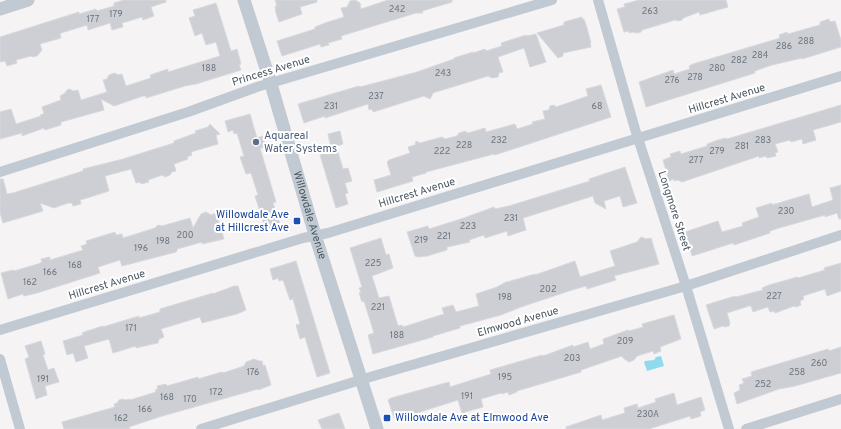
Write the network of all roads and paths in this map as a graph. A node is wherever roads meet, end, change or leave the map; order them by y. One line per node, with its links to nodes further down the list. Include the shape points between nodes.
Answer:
1 (28, 0): 5 (street)
2 (244, 0): 7 (street, Willowdale Avenue)
3 (552, 0): 7 (street, Princess Avenue)
4 (598, 0): 8 (street, Longmore Street)
5 (0, 9)
6 (841, 76): 8 (street, Hillcrest Avenue)
7 (271, 84): 9 (street, Princess Avenue); 10 (street, Willowdale Avenue)
8 (638, 139): 10 (street, Hillcrest Avenue); 12 (street, Longmore Street)
9 (0, 172)
10 (315, 235): 13 (street, Hillcrest Avenue); 15 (street, Willowdale Avenue)
11 (841, 235): 12 (street, Elmwood Avenue)
12 (686, 286): 15 (street, Elmwood Avenue); 20 (street, Longmore Street)
13 (0, 330)
14 (0, 360): 17 (street)
15 (361, 380): 18 (street, Elmwood Avenue); 19 (street, Willowdale Avenue)
16 (841, 399): 21 (street)
17 (20, 429)
18 (201, 429)
19 (376, 429)
20 (729, 429)
21 (746, 429)

